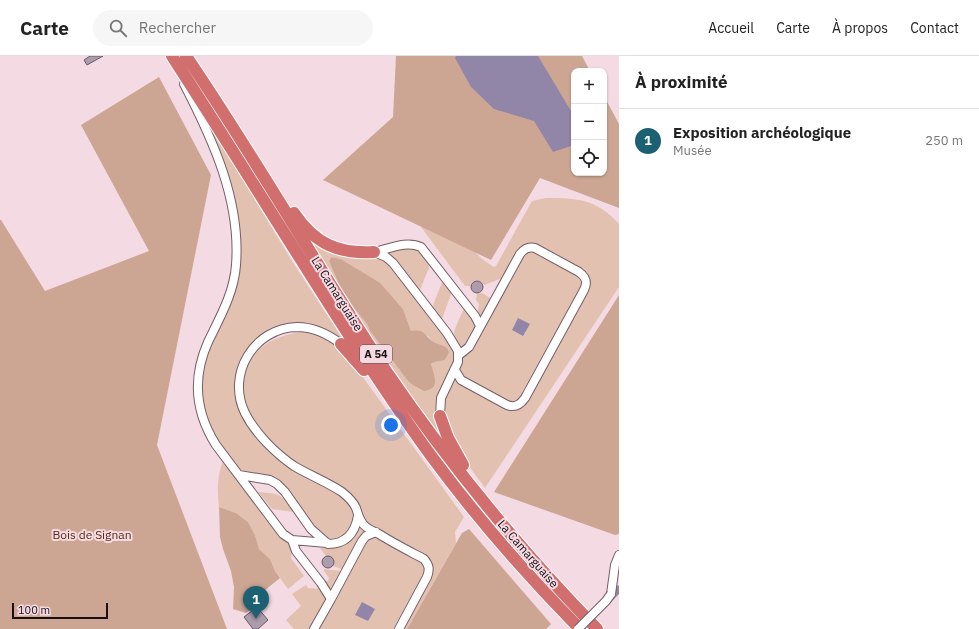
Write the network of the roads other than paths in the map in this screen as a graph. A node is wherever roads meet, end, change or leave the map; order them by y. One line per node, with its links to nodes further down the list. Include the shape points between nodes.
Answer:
1 (168, 56): 4 (highway)
2 (172, 56): 12 (highway, La Camarguaise / A 54)
3 (186, 56): 5 (highway, La Camarguaise / A 54)
4 (179, 73): 13 (street, via 215,149 229,191 235,223 237,253 233,286 203,355 197,390 202,416 209,434)
5 (215, 101): 6 (highway, via 248,144 295,216 309,232 339,250); 19 (highway, La Camarguaise / A 54, via 386,371 462,476)
6 (374, 252): 7 (street, via 407,244 421,247); 9 (street, via 386,257 393,264 447,333)
7 (480, 326): 9 (street, via 469,347); 10 (street, via 520,254 526,248 538,249 584,277 584,290 525,398 518,405 510,406 461,380)
8 (341, 344): 12 (highway); 14 (street, via 311,329 296,327 272,333 256,344 247,355 240,372 239,392 245,412 270,446 293,465 342,492 354,504)
9 (459, 355): 10 (street)
10 (455, 370): 11 (street, via 441,398)
11 (440, 416): 19 (highway, via 448,438 471,478)
12 (409, 425): 23 (highway, La Camarguaise / A 54, via 499,540)
13 (239, 475): 16 (street, via 283,534); 17 (street, via 270,480 277,484 311,530)
14 (358, 516): 15 (street, via 366,526); 17 (street, via 349,536 336,544)
15 (376, 532): 20 (street, via 366,536 362,541); 22 (street, via 424,559 429,567 427,577)
16 (292, 540): 17 (street); 20 (street, via 296,551)
17 (328, 544)
18 (619, 555): 23 (street, bridge, via 611,594)
19 (541, 569): 24 (highway, La Camarguaise / A 54)
20 (331, 599): 21 (street)
21 (314, 629)
22 (399, 629)
23 (579, 629)
24 (597, 629)

